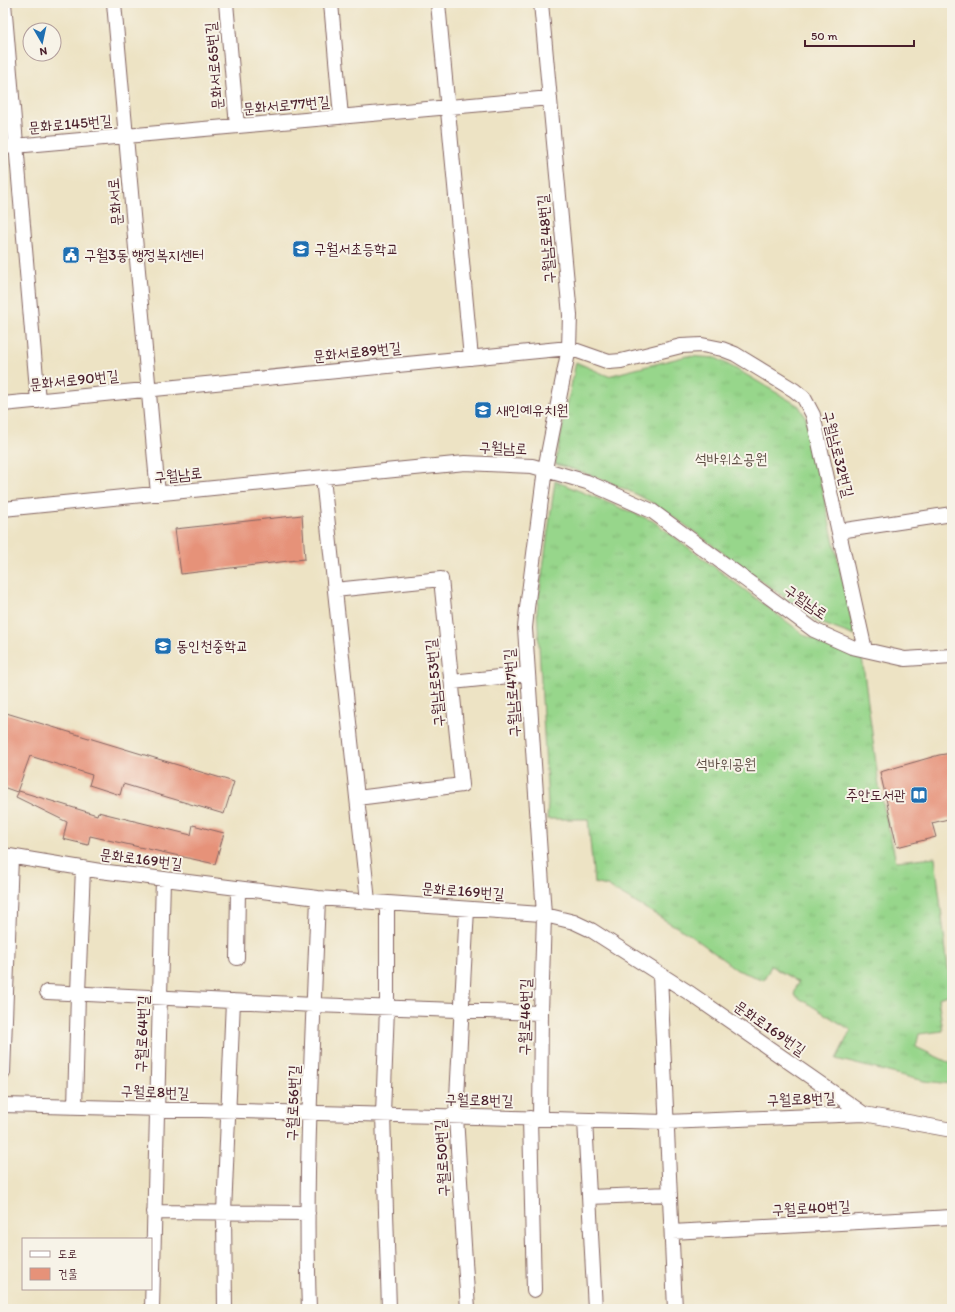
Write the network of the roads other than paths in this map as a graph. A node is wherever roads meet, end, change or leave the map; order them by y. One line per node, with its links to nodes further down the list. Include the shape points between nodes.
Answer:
1 (4, 3): 12 (street)
2 (114, 3): 11 (street, 문화서로)
3 (226, 3): 10 (street, 문화서로65번길)
4 (331, 3): 9 (street)
5 (438, 3): 8 (street)
6 (541, 3): 7 (street, 구월남로48번길)
7 (550, 98): 8 (street, 문화서로77번길); 13 (street, 구월남로48번길, via 570,315)
8 (448, 107): 9 (street, 문화서로77번길); 14 (street)
9 (341, 117): 10 (street, 문화서로77번길)
10 (237, 126): 11 (street, 문화서로77번길)
11 (126, 136): 12 (street, 문화로145번길); 15 (street, 문화서로)
12 (10, 146): 16 (street, 문화로145번길)
13 (569, 348): 14 (street, 문화서로89번길); 18 (street, 구월남로48번길); 23 (street, 구월남로32번길, via 609,362 681,346 702,345 735,354 794,390 804,398 813,416)
14 (471, 358): 15 (street, 문화서로89번길)
15 (149, 390): 16 (street, 문화서로90번길); 20 (street, 문화서로)
16 (38, 401): 17 (street, 문화서로90번길)
17 (3, 404)
18 (545, 469): 19 (street, 구월남로, via 532,466 466,463); 25 (street, 구월남로, via 587,482 652,511 814,630); 27 (street, 구월남로47번길, via 526,608)
19 (323, 478): 20 (street, 구월남로); 24 (street)
20 (158, 494): 21 (street, 구월남로)
21 (3, 509)
22 (952, 514): 23 (street)
23 (839, 532): 25 (street, 구월남로32번길)
24 (335, 590): 28 (street, 구월남로53번길, via 441,579); 29 (street)
25 (865, 650): 26 (street, 구월남로, via 905,659)
26 (952, 656)
27 (528, 674): 28 (street); 38 (street, 구월남로47번길)
28 (452, 682): 29 (street, 구월남로53번길, via 462,785)
29 (357, 798): 35 (street)
30 (7, 856): 31 (street, 문화로169번길); 49 (street)
31 (83, 868): 32 (street, 문화로169번길); 42 (street)
32 (164, 879): 33 (street, 문화로169번길); 43 (street, 구월로64번길)
33 (238, 889): 34 (street, 문화로169번길); 39 (street)
34 (318, 898): 35 (street, 문화로169번길); 45 (street, 구월로56번길)
35 (368, 901): 36 (street, 문화로169번길)
36 (387, 903): 37 (street, 문화로169번길); 46 (street)
37 (467, 909): 38 (street, 문화로169번길); 47 (street, 구월로50번길)
38 (544, 915): 40 (street, 문화로169번길, via 574,922 591,930); 48 (street, 구월로46번길)
39 (237, 958)
40 (660, 975): 56 (street, 문화로169번길); 60 (street)
41 (47, 992): 42 (street)
42 (78, 993): 43 (street); 51 (street)
43 (160, 998): 44 (street); 52 (street, 구월로64번길)
44 (234, 1001): 45 (street); 53 (street)
45 (314, 1006): 46 (street); 54 (street, 구월로56번길)
46 (387, 1008): 47 (street); 55 (street)
47 (462, 1010): 48 (street); 57 (street, 구월로50번길)
48 (541, 1013): 58 (street, 구월로46번길)
49 (3, 1072)
50 (3, 1105): 51 (street, 구월로8번길)
51 (75, 1107): 52 (street, 구월로8번길)
52 (157, 1109): 53 (street, 구월로8번길); 64 (street, 구월로64번길)
53 (229, 1111): 54 (street, 구월로8번길); 65 (street)
54 (310, 1113): 55 (street, 구월로8번길); 66 (street, 구월로56번길)
55 (383, 1114): 57 (street, 구월로8번길); 73 (street)
56 (864, 1114): 60 (street, 구월로8번길); 61 (street, 구월로8번길)
57 (456, 1117): 58 (street, 구월로8번길); 74 (street, 구월로50번길)
58 (535, 1118): 59 (street, 구월로8번길); 69 (street, 구월로46번길)
59 (585, 1120): 60 (street, 구월로8번길); 63 (street)
60 (667, 1122): 62 (street)
61 (952, 1130)
62 (670, 1194): 63 (street); 68 (street)
63 (589, 1197): 75 (street)
64 (154, 1212): 65 (street); 70 (street, 구월로64번길)
65 (224, 1212): 66 (street); 71 (street)
66 (308, 1213): 72 (street, 구월로56번길)
67 (952, 1217): 68 (street, 구월로40번길)
68 (672, 1232): 76 (street)
69 (534, 1290)
70 (152, 1309)
71 (224, 1309)
72 (309, 1309)
73 (389, 1309)
74 (468, 1309)
75 (595, 1309)
76 (675, 1309)

